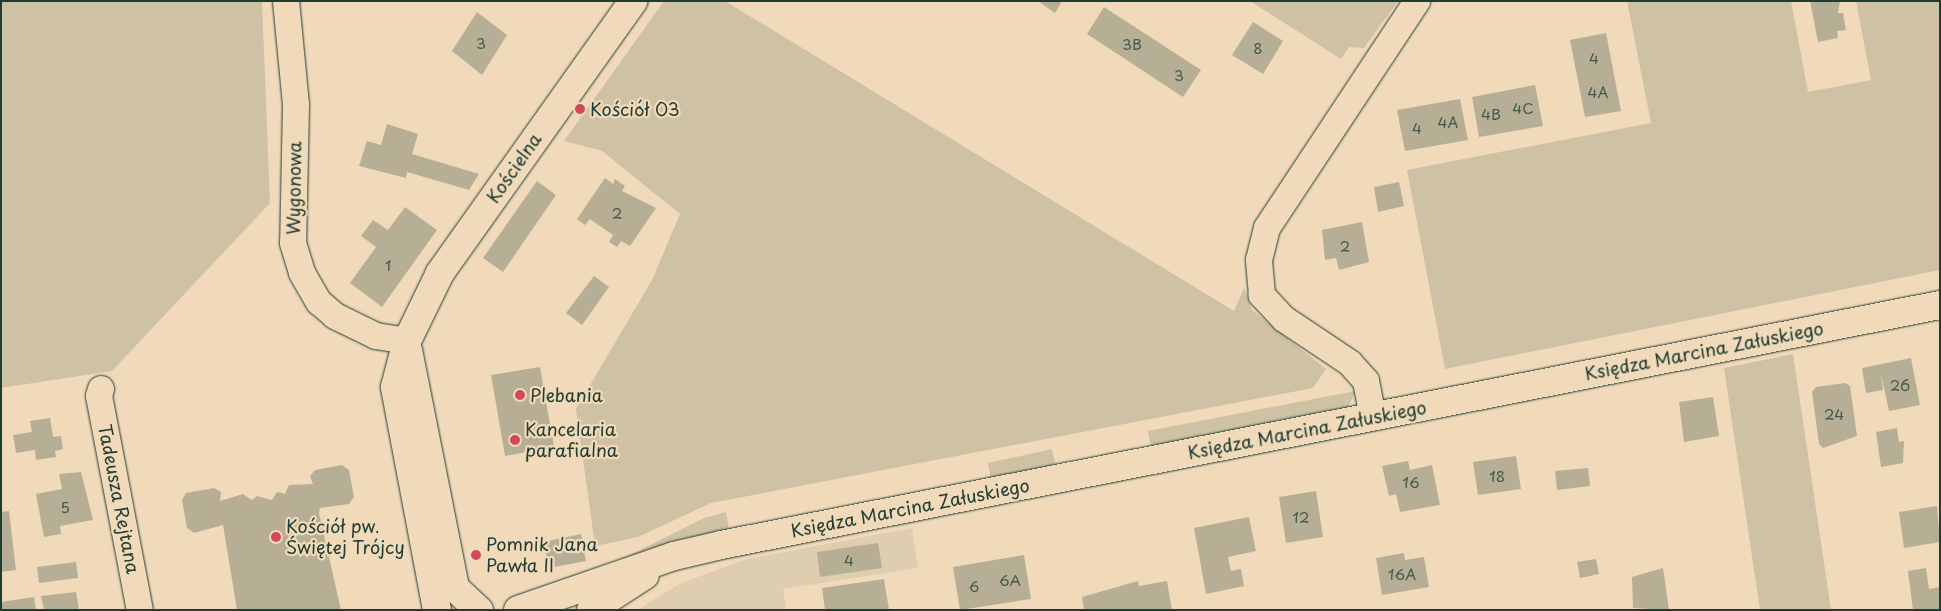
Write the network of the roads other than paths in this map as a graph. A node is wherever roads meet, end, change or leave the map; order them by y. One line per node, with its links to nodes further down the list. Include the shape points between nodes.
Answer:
1 (286, 1): 5 (street, Wygonowa, via 296,105 293,242 302,273 319,302 353,327 376,336)
2 (633, 1): 5 (street, Kościelna, via 440,273)
3 (1417, 1): 7 (street, via 1267,228 1259,260 1262,295 1284,320 1350,363 1366,381)
4 (1940, 305): 7 (street, Księdza Marcina Załuskiego)
5 (407, 341): 10 (street, Kościelna, via 395,387); 11 (street, via 454,588)
6 (102, 389): 9 (street, Tadeusza Rejtana, via 99,396)
7 (1373, 417): 8 (street, Księdza Marcina Załuskiego)
8 (674, 556): 12 (street, Księdza Marcina Załuskiego); 13 (street, Księdza Marcina Załuskiego)
9 (140, 610)
10 (437, 610)
11 (479, 610)
12 (518, 610)
13 (592, 610)

